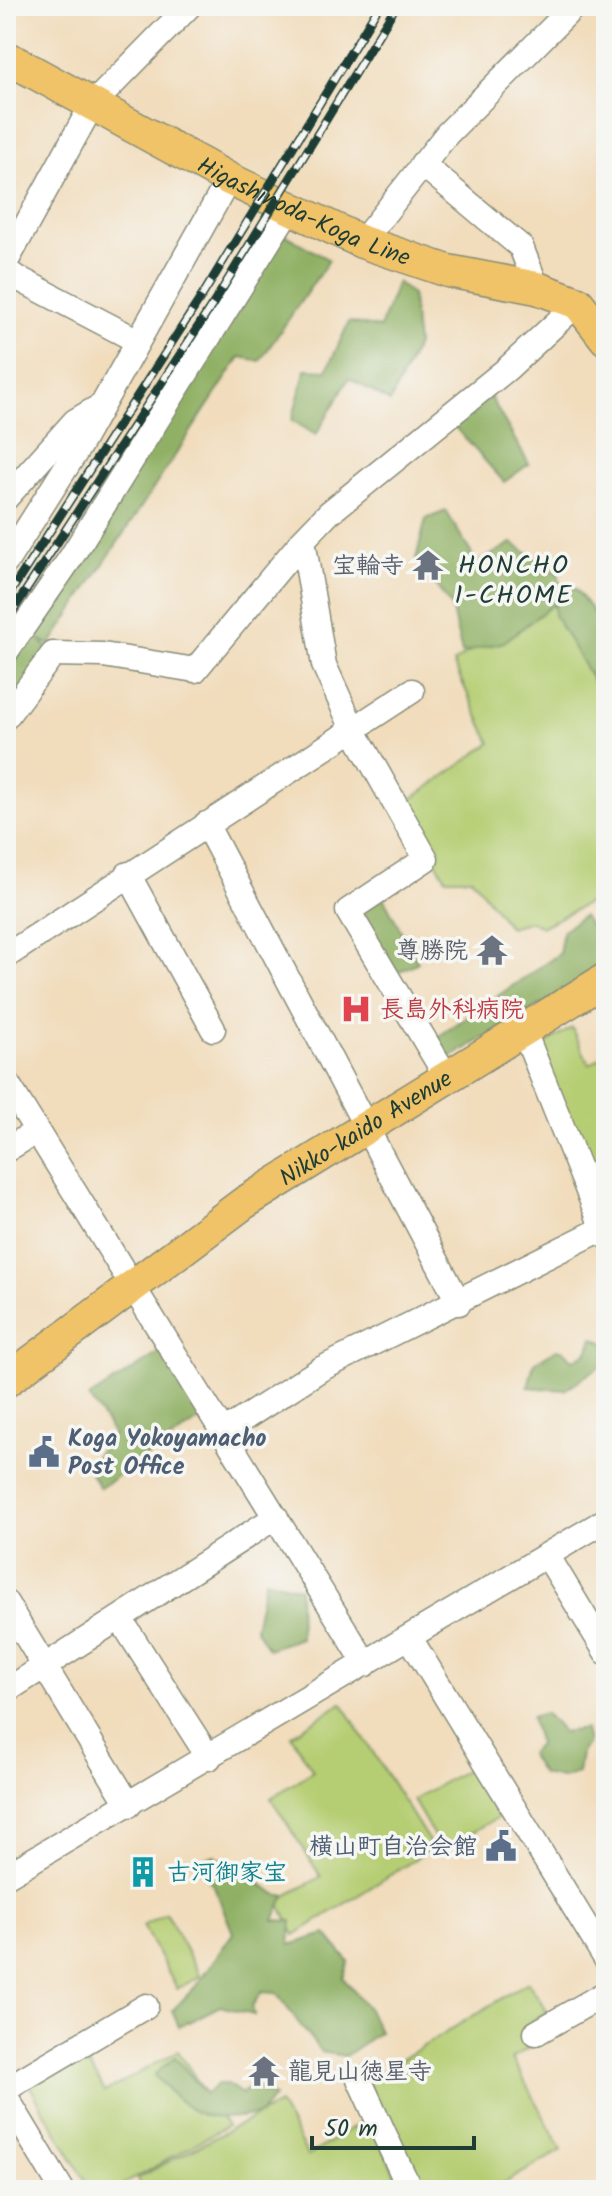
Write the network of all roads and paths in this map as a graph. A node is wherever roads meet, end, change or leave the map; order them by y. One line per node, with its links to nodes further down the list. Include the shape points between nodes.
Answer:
1 (189, 6): 4 (street)
2 (574, 6): 5 (street)
3 (6, 57): 4 (main road, Higashinoda-Koga Line)
4 (92, 105): 6 (main road, Higashinoda-Koga Line); 9 (street)
5 (422, 164): 8 (street); 11 (street, via 521,247)
6 (229, 179): 7 (main road, Higashinoda-Koga Line); 14 (street)
7 (289, 209): 8 (main road, Higashinoda-Koga Line); 19 (street)
8 (362, 242): 11 (main road, Higashinoda-Koga Line, via 448,271)
9 (6, 262)
10 (6, 272): 14 (street)
11 (537, 288): 12 (main road, Higashinoda-Koga Line)
12 (578, 303): 13 (main road); 17 (street)
13 (606, 339)
14 (138, 341): 15 (street)
15 (103, 404): 16 (street, via 75,421); 18 (street)
16 (6, 498)
17 (303, 540): 21 (street, via 195,670 129,658 53,654); 22 (street, via 324,665)
18 (6, 562)
19 (6, 652)
20 (412, 691): 22 (street)
21 (6, 717)
22 (353, 729): 23 (street); 29 (street, via 426,859 348,911)
23 (206, 824): 24 (street); 31 (street)
24 (128, 874): 25 (street); 27 (street)
25 (6, 956)
26 (606, 979): 28 (main road, Nikko-kaido Avenue)
27 (213, 1029)
28 (523, 1029): 29 (main road, Nikko-kaido Avenue); 34 (street)
29 (446, 1076): 31 (main road, Nikko-kaido Avenue)
30 (6, 1081): 32 (street)
31 (366, 1124): 35 (main road, Nikko-kaido Avenue); 36 (street)
32 (37, 1131): 33 (street); 35 (street)
33 (6, 1150)
34 (604, 1233): 36 (street)
35 (132, 1284): 37 (main road, Nikko-kaido Avenue); 38 (street)
36 (459, 1303): 38 (street, via 321,1369)
37 (6, 1381)
38 (223, 1432): 39 (street)
39 (276, 1517): 43 (street); 46 (street)
40 (606, 1520): 41 (street)
41 (547, 1555): 44 (street); 45 (street)
42 (6, 1603): 47 (street)
43 (121, 1620): 47 (street); 49 (street)
44 (410, 1638): 46 (street); 52 (street)
45 (606, 1652)
46 (366, 1664): 49 (street)
47 (45, 1666): 48 (street); 50 (street)
48 (6, 1691)
49 (209, 1758): 50 (street)
50 (129, 1805): 51 (street)
51 (6, 1876)
52 (599, 1933): 53 (street)
53 (606, 1959)
54 (606, 1993): 56 (street)
55 (146, 2006): 58 (street)
56 (536, 2033)
57 (359, 2079): 61 (street)
58 (6, 2089)
59 (6, 2097): 60 (street)
60 (62, 2190)
61 (410, 2190)

